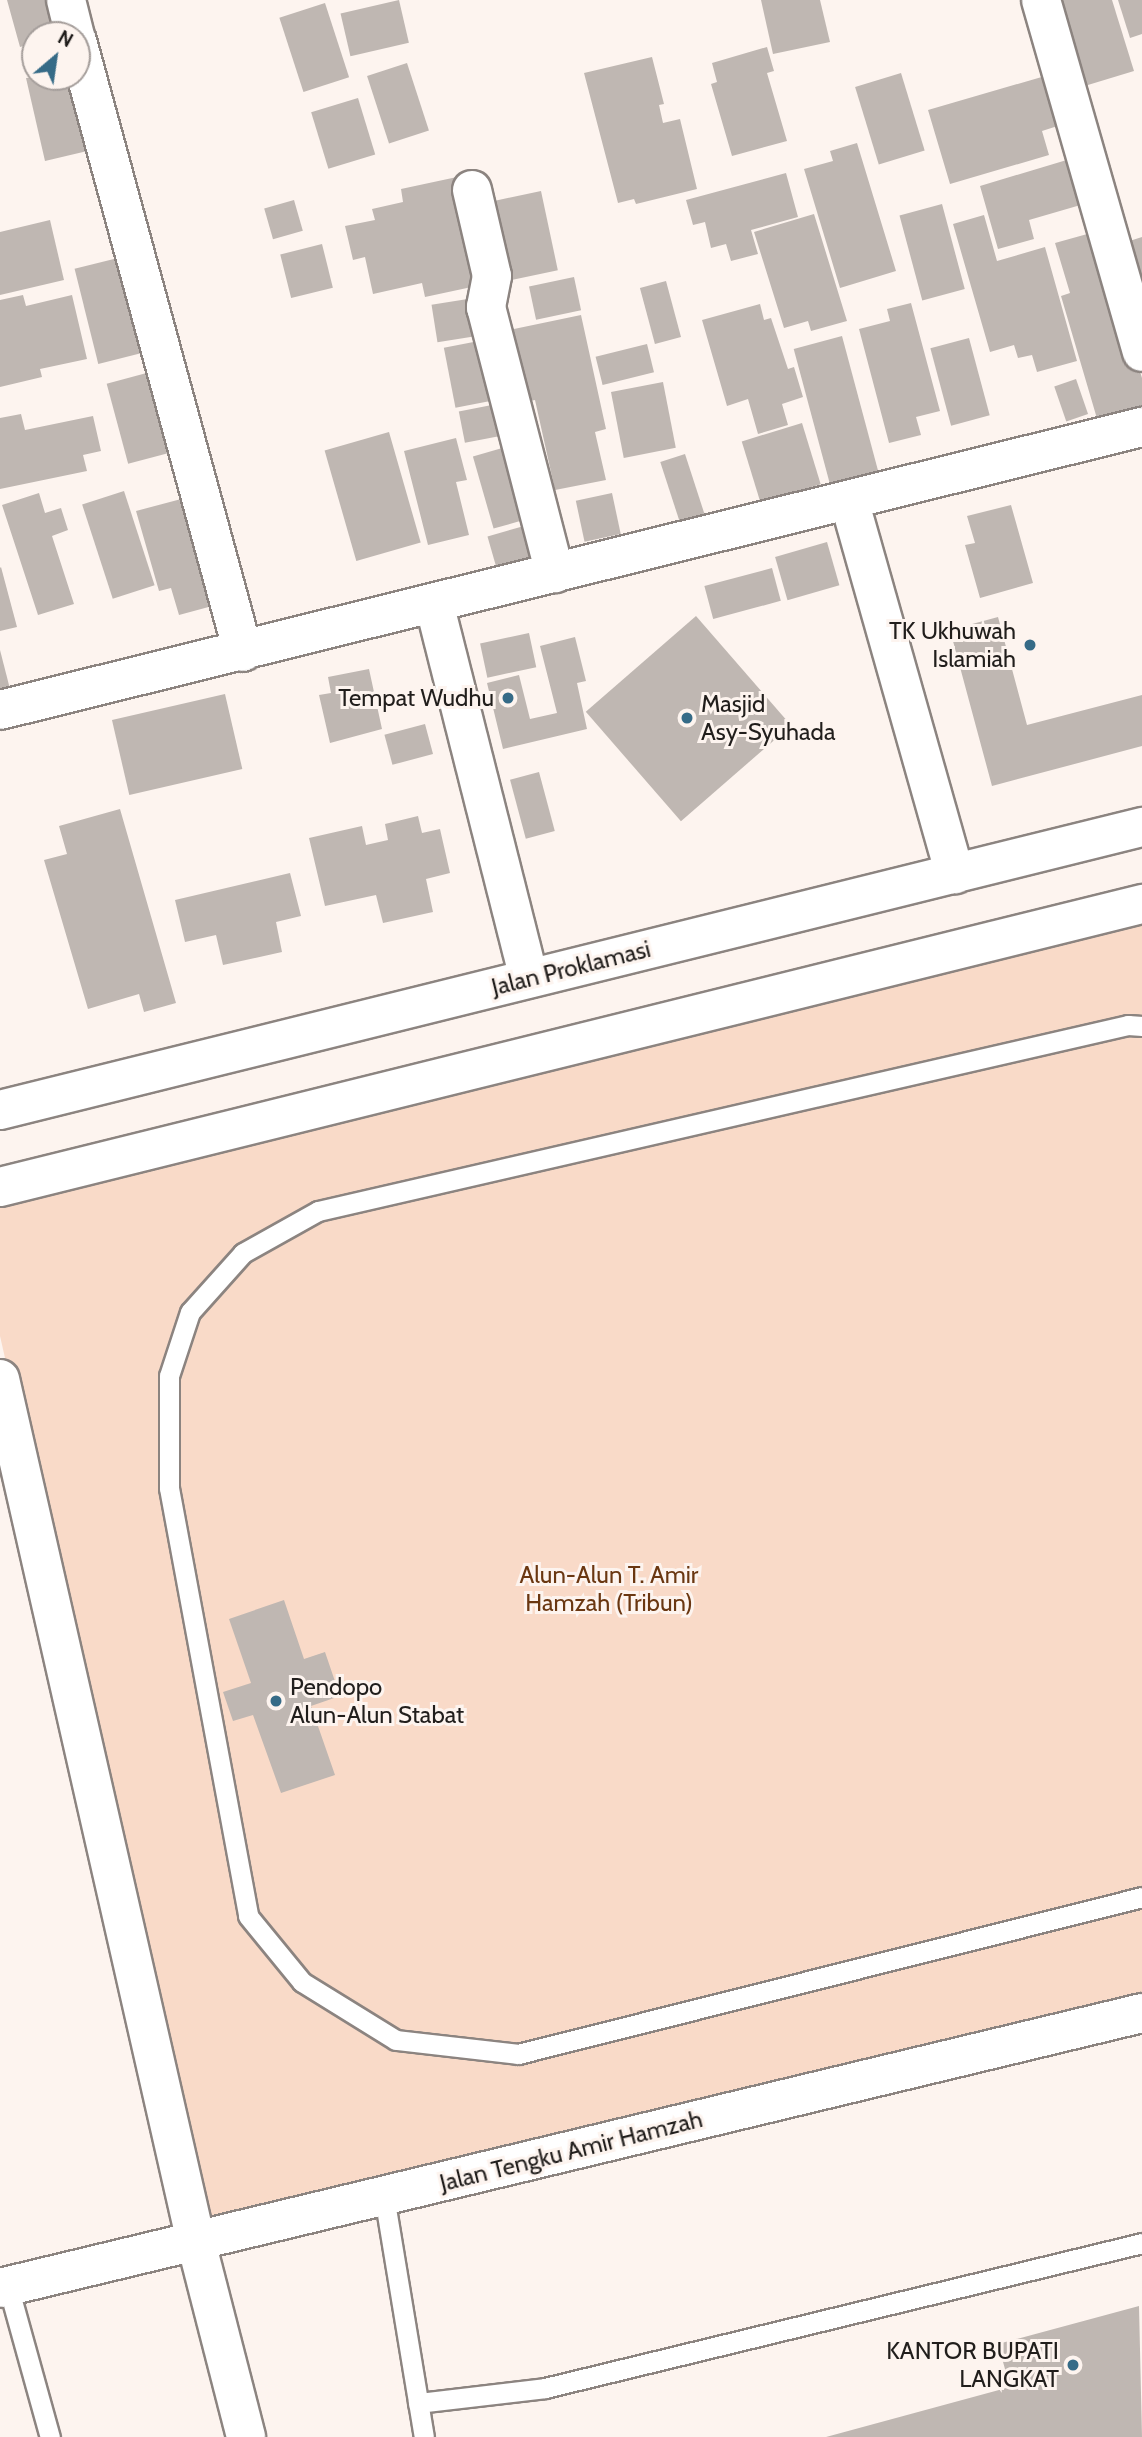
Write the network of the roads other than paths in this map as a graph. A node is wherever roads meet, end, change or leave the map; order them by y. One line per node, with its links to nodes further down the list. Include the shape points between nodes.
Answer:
1 (66, 0): 3 (street)
2 (1041, 0): 6 (street)
3 (71, 21)
4 (91, 91): 11 (street)
5 (472, 190): 9 (street, via 492,276 486,307)
6 (1142, 352)
7 (1142, 427): 8 (street)
8 (849, 500): 9 (street); 14 (street)
9 (555, 573): 10 (street)
10 (434, 603): 11 (street); 16 (street)
11 (243, 652): 12 (street)
12 (0, 710)
13 (1142, 827): 14 (street, Jalan Proklamasi)
14 (955, 874): 16 (street, Jalan Proklamasi)
15 (1142, 904): 19 (street)
16 (530, 978): 18 (street, Jalan Proklamasi)
17 (1142, 1026): 21 (lane, via 1128,1025 318,1211 243,1253 190,1312 169,1376 169,1488 248,1916 302,1982 396,2040 518,2054)
18 (0, 1110)
19 (0, 1187)
20 (0, 1379): 24 (street)
21 (1142, 1897)
22 (1142, 2013): 23 (street, Jalan Tengku Amir Hamzah)
23 (384, 2196): 24 (street, Jalan Tengku Amir Hamzah); 27 (lane)
24 (196, 2242): 26 (street, Jalan Tengku Amir Hamzah); 29 (street)
25 (1142, 2243): 27 (lane, via 545,2388)
26 (4, 2287): 28 (lane)
27 (418, 2403): 30 (lane)
28 (50, 2437)
29 (246, 2437)
30 (424, 2437)

